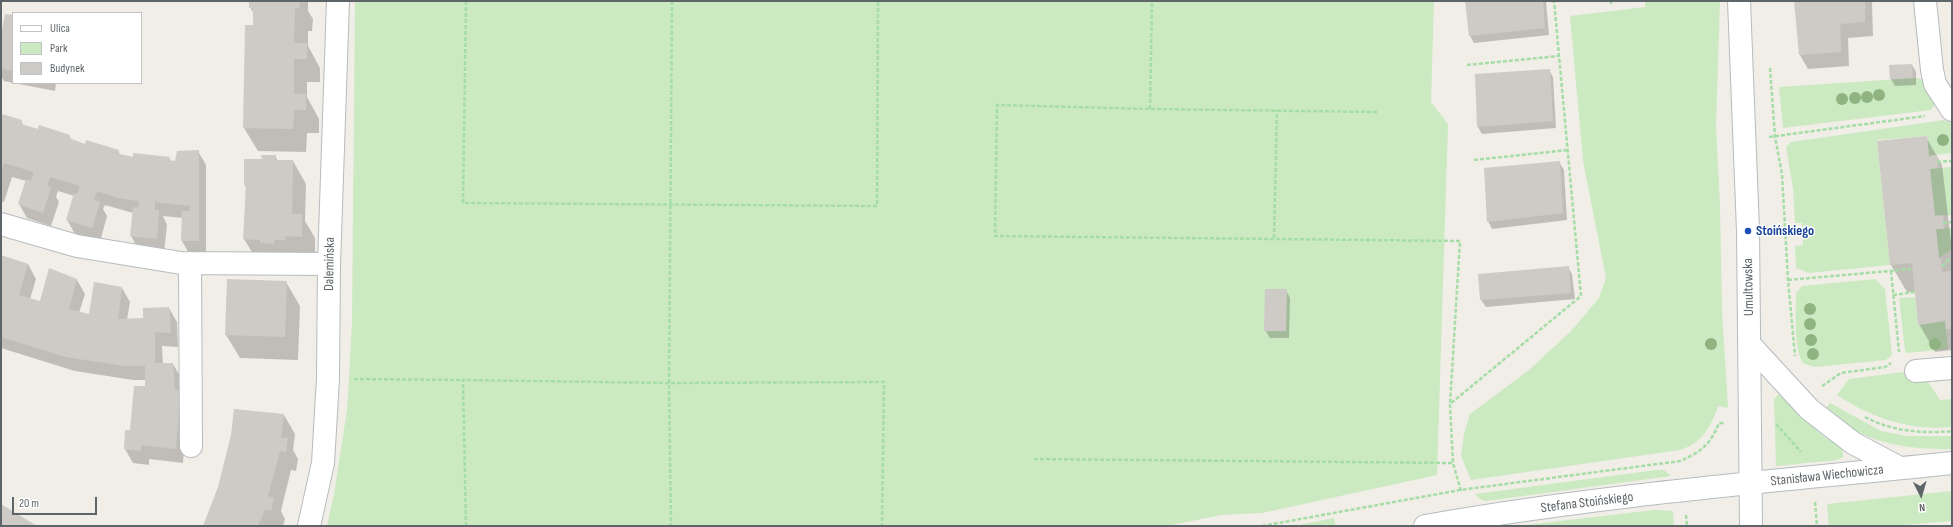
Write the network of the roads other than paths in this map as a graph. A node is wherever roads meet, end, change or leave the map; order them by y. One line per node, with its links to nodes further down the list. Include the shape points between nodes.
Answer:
1 (338, 1): 7 (street, Dalemińska)
2 (1740, 1): 8 (street, Umultowska)
3 (1925, 1): 4 (street, via 1935,84)
4 (1952, 110)
5 (1, 224): 6 (street, via 77,246)
6 (190, 263): 7 (street); 11 (street)
7 (329, 264): 15 (street, Dalemińska, via 328,379 322,463)
8 (1751, 346): 13 (street, via 1809,409 1853,442); 14 (street, Umultowska)
9 (1952, 368): 10 (street)
10 (1916, 371)
11 (191, 446)
12 (1952, 463): 13 (street, Stanisława Wiechowicza)
13 (1900, 468): 14 (street, Stanisława Wiechowicza)
14 (1750, 483): 16 (street, Stefana Stoińskiego, via 1469,518); 17 (street, Umultowska)
15 (309, 526)
16 (1425, 526)
17 (1751, 526)

